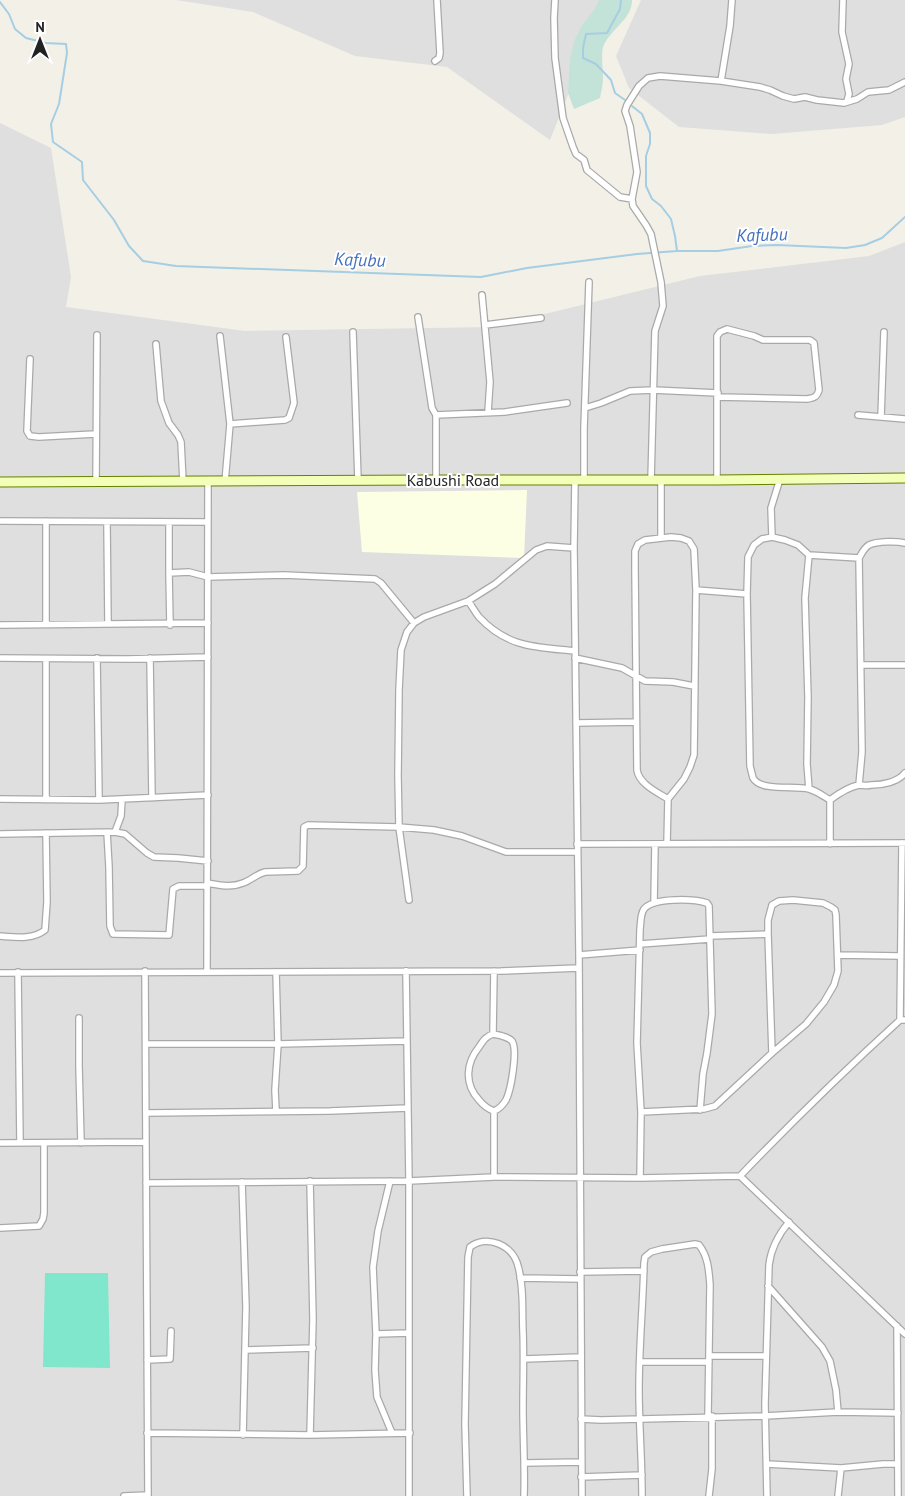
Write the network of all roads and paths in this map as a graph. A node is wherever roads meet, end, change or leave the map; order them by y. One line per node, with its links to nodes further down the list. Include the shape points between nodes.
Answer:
1 (437, 0): 5 (street, via 440,53)
2 (555, 0): 9 (street, via 555,58 563,118 573,147 584,160 587,170 620,197)
3 (732, 0): 6 (street)
4 (843, 0): 8 (street, via 842,32 849,64)
5 (435, 61)
6 (722, 80): 8 (street, via 760,87 794,99 805,96 837,103); 9 (street, via 660,76 648,78 638,86 625,111 637,172)
7 (905, 82): 8 (street, via 889,90 868,92)
8 (847, 101)
9 (632, 199): 22 (street, via 651,237 661,282 663,306 655,331)
10 (589, 282): 25 (street)
11 (482, 295): 14 (street)
12 (418, 317): 27 (street, via 432,408)
13 (541, 318): 14 (street)
14 (485, 325): 26 (street, via 490,382)
15 (353, 332): 35 (street)
16 (884, 332): 29 (street)
17 (97, 334): 32 (street)
18 (220, 336): 31 (street)
19 (286, 337): 31 (street, via 294,404 289,418)
20 (156, 344): 42 (street, via 161,401 181,442)
21 (30, 359): 32 (street, via 27,431 30,436)
22 (653, 390): 23 (street); 25 (street, via 630,391); 38 (street)
23 (718, 395): 23 (street, via 717,336 720,332 727,329 763,340 810,340 814,343 819,390 815,398 746,399); 39 (street)
24 (567, 403): 26 (street)
25 (585, 408): 37 (street)
26 (488, 412): 27 (street)
27 (436, 415): 36 (street)
28 (858, 415): 29 (street)
29 (881, 417): 30 (street)
30 (905, 419)
31 (230, 424): 44 (street)
32 (95, 434): 41 (street)
33 (905, 478): 34 (main road, Kabushi Road)
34 (780, 479): 39 (main road, Kabushi Road); 50 (street, via 771,508)
35 (358, 480): 36 (main road, Kabushi Road); 44 (main road, Kabushi Road)
36 (436, 480): 37 (main road, Kabushi Road)
37 (580, 480): 38 (main road, Kabushi Road); 53 (street)
38 (656, 480): 39 (main road, Kabushi Road); 51 (street)
39 (717, 480)
40 (0, 482): 41 (main road, Kabushi Road)
41 (96, 482): 42 (main road, Kabushi Road)
42 (183, 482): 43 (main road, Kabushi Road)
43 (208, 482): 44 (main road, Kabushi Road); 49 (street)
44 (225, 482)
45 (0, 521): 46 (street)
46 (46, 521): 47 (street); 63 (street)
47 (107, 522): 48 (street); 64 (street)
48 (170, 522): 49 (street); 56 (street)
49 (208, 522): 57 (street)
50 (772, 537): 54 (street, via 798,545); 59 (street, via 754,545 748,557)
51 (662, 538): 58 (street, via 689,541 694,549); 76 (street, via 645,540 635,551)
52 (905, 543): 55 (street, via 893,541 870,545)
53 (574, 548): 60 (street, via 547,546 536,550 495,584); 67 (street)
54 (810, 555): 55 (street); 82 (street, via 805,598)
55 (859, 558): 74 (street)
56 (169, 573): 57 (street, via 189,572); 65 (street)
57 (208, 577): 61 (street); 62 (street, via 284,575 375,579)
58 (696, 590): 59 (street); 77 (street)
59 (747, 594): 82 (street, via 750,766 753,778 769,786)
60 (468, 601): 62 (street); 67 (street, via 479,617 500,636 533,646)
61 (208, 623): 65 (street); 68 (street)
62 (414, 623): 91 (street, via 407,632 402,650 398,731)
63 (46, 624): 64 (street); 66 (street)
64 (108, 624): 65 (street)
65 (170, 624)
66 (0, 625)
67 (575, 651): 72 (street)
68 (208, 657): 71 (street); 83 (street)
69 (0, 658): 73 (street)
70 (97, 658): 71 (street); 73 (street); 88 (street)
71 (150, 658): 84 (street)
72 (575, 658): 76 (street, via 622,668); 79 (street)
73 (46, 659): 87 (street)
74 (861, 665): 75 (street); 81 (street)
75 (905, 665)
76 (635, 676): 77 (street, via 651,682); 78 (street)
77 (694, 686): 89 (street, via 694,755 684,779)
78 (636, 722): 79 (street); 89 (street, via 638,776)
79 (576, 723): 97 (street)
80 (905, 773): 81 (street, via 898,780 873,786)
81 (859, 785): 90 (street, via 840,792)
82 (809, 789): 90 (street)
83 (208, 795): 84 (street); 102 (street)
84 (152, 798): 86 (street)
85 (0, 799): 87 (street)
86 (122, 799): 88 (street); 93 (street, via 122,816)
87 (46, 800): 88 (street)
88 (99, 800)
89 (668, 800): 99 (street)
90 (830, 800): 100 (street)
91 (399, 827): 101 (street, via 462,836 506,852); 103 (street, via 306,825 303,866 298,871 260,873 244,883 229,886); 104 (street)
92 (107, 832): 93 (street); 94 (street); 103 (street, via 110,926 113,934 169,935 173,889)
93 (115, 832): 102 (street, via 125,834 154,857)
94 (46, 833): 95 (street); 107 (street, via 48,902 45,930 30,936)
95 (0, 834)
96 (903, 843): 100 (street); 112 (street)
97 (576, 844): 98 (street); 101 (street)
98 (655, 844): 99 (street); 105 (street)
99 (667, 844): 100 (street)
100 (830, 844)
101 (577, 852): 110 (street)
102 (208, 861): 103 (street)
103 (207, 884): 115 (street)
104 (409, 900)
105 (654, 902): 108 (street, via 682,900 707,903); 109 (street, via 641,917)
106 (768, 934): 108 (street); 111 (street, via 770,911 775,903 794,900 823,903 835,910); 127 (street)
107 (0, 936)
108 (710, 938): 109 (street); 129 (street, via 712,1014)
109 (640, 947): 110 (street); 132 (street, via 637,1044)
110 (579, 955): 113 (street)
111 (838, 955): 112 (street); 127 (street, via 834,985 824,1002 806,1024)
112 (900, 956): 122 (street)
113 (579, 968): 117 (street); 141 (street)
114 (145, 971): 115 (street); 119 (street); 125 (street)
115 (207, 971): 120 (street)
116 (406, 971): 117 (street); 120 (street); 124 (street)
117 (494, 971): 123 (street)
118 (0, 972): 119 (street)
119 (18, 972): 137 (street)
120 (276, 972): 126 (street)
121 (79, 1018): 134 (street)
122 (903, 1020): 139 (street, via 824,1091)
123 (493, 1034): 131 (street, via 508,1038 514,1048 508,1095 503,1105); 131 (street, via 476,1051 468,1081 474,1095)
124 (407, 1041): 126 (street); 128 (street)
125 (146, 1044): 126 (street); 133 (street)
126 (278, 1044): 130 (street)
127 (772, 1053): 129 (street, via 718,1104)
128 (408, 1108): 130 (street); 145 (street)
129 (700, 1110): 132 (street)
130 (276, 1111): 133 (street)
131 (494, 1111): 140 (street)
132 (640, 1112): 142 (street)
133 (146, 1113): 135 (street)
134 (81, 1142): 135 (street); 138 (street)
135 (146, 1142): 147 (street)
136 (0, 1143): 137 (street)
137 (20, 1143): 138 (street)
138 (44, 1143): 149 (street, via 42,1223 39,1226)
139 (740, 1176): 142 (street); 148 (street)
140 (494, 1177): 141 (street); 145 (street)
141 (579, 1178): 142 (street); 151 (street)
142 (640, 1178)
143 (310, 1181): 144 (street); 146 (street); 159 (street)
144 (390, 1181): 145 (street); 156 (street, via 373,1267)
145 (409, 1181): 157 (street)
146 (242, 1182): 147 (street); 160 (street)
147 (146, 1183): 165 (street)
148 (789, 1222): 153 (street, via 780,1232 770,1254); 154 (street)
149 (0, 1228)
150 (644, 1272): 151 (street); 164 (street, via 645,1257 651,1252 695,1244 702,1248 710,1278); 166 (street)
151 (580, 1275): 152 (street); 162 (street)
152 (520, 1278): 163 (street); 188 (street, via 514,1256 502,1245 488,1241 477,1242 470,1247 466,1317)
153 (768, 1286): 161 (street); 167 (street, via 830,1360)
154 (897, 1326): 158 (street); 168 (street)
155 (171, 1331): 165 (street, via 170,1359)
156 (376, 1334): 157 (street); 175 (street, via 377,1397)
157 (410, 1334): 173 (street)
158 (905, 1334)
159 (313, 1348): 160 (street); 177 (street)
160 (245, 1350): 176 (street)
161 (766, 1356): 164 (street); 170 (street)
162 (580, 1357): 163 (street); 172 (street)
163 (524, 1359): 179 (street)
164 (709, 1359): 166 (street); 169 (street)
165 (147, 1360): 174 (street)
166 (640, 1362): 171 (street)
167 (838, 1412): 168 (street); 170 (street)
168 (898, 1413): 181 (street)
169 (710, 1416): 170 (street); 171 (street); 192 (street, via 712,1469)
170 (765, 1416): 180 (street)
171 (639, 1418): 172 (street); 183 (street)
172 (581, 1419): 178 (street)
173 (410, 1433): 175 (street); 187 (street)
174 (147, 1434): 176 (street); 186 (street)
175 (392, 1434): 177 (street)
176 (243, 1435): 177 (street)
177 (310, 1435)
178 (581, 1462): 179 (street); 184 (street)
179 (525, 1463): 189 (street)
180 (767, 1464): 182 (street); 193 (street)
181 (898, 1464): 182 (street); 195 (street)
182 (841, 1468): 194 (street)
183 (642, 1475): 184 (street); 191 (street)
184 (581, 1477): 190 (street)
185 (124, 1496): 186 (street)
186 (148, 1496)
187 (409, 1496)
188 (467, 1496)
189 (524, 1496)
190 (582, 1496)
191 (642, 1496)
192 (709, 1496)
193 (767, 1496)
194 (838, 1496)
195 (898, 1496)

